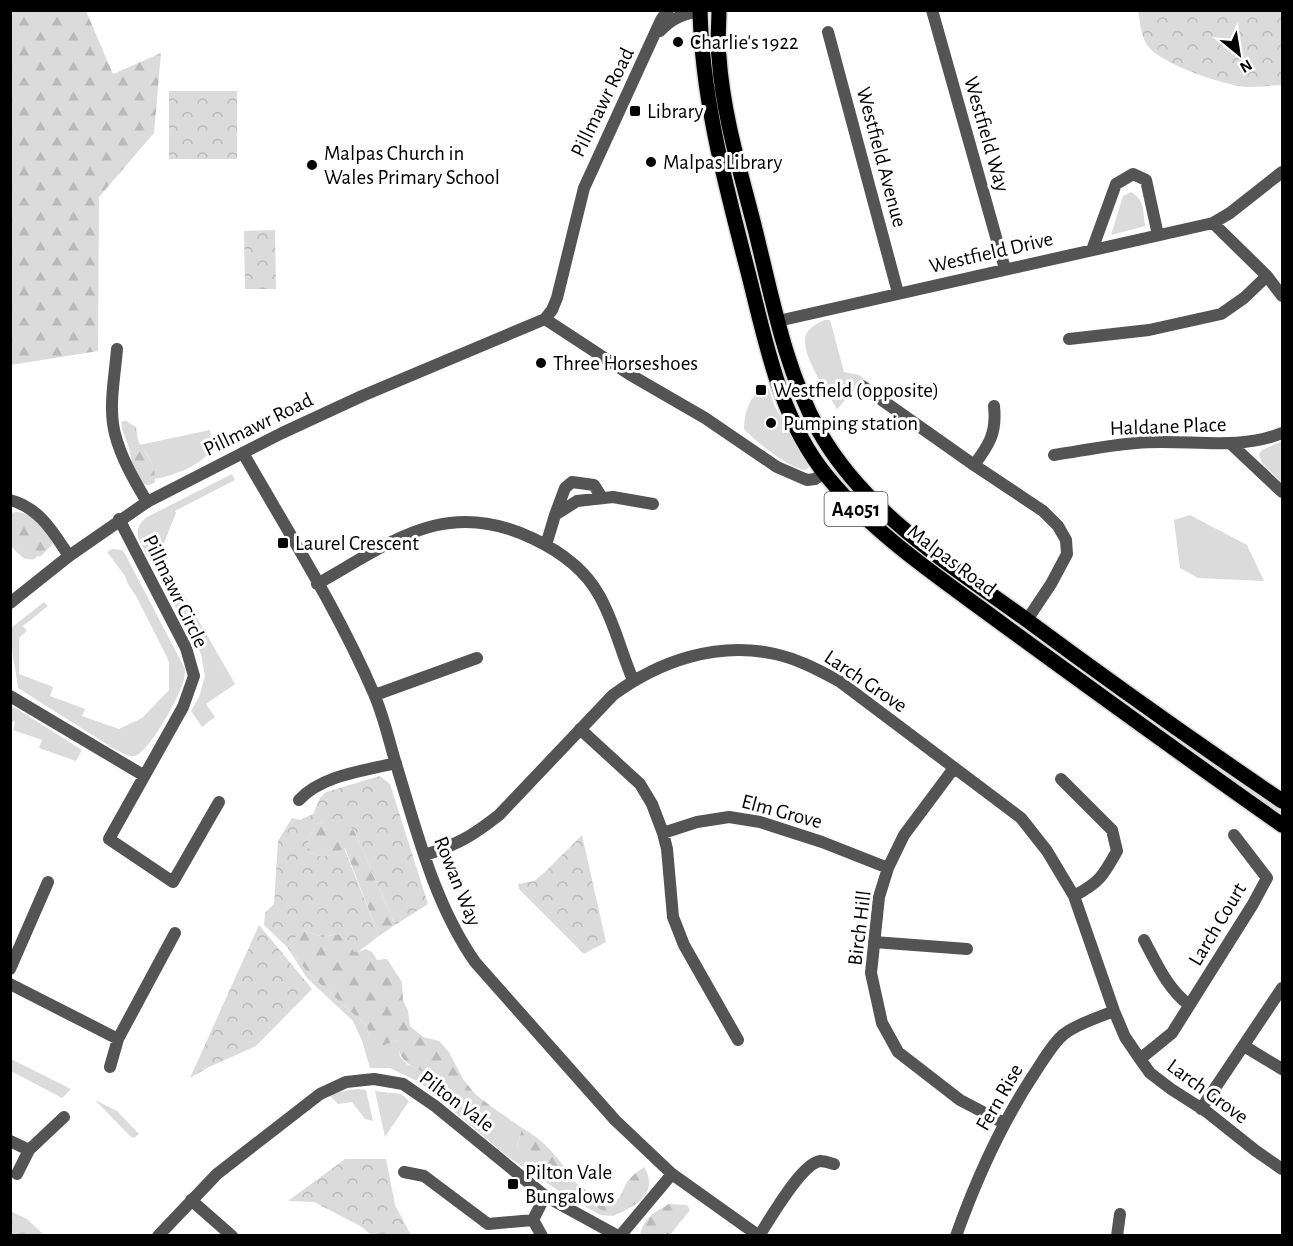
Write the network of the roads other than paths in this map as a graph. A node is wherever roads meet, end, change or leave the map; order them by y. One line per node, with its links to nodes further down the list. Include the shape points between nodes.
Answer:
1 (668, 10): 6 (street, Pillmawr Road)
2 (719, 10): 16 (main road, Malpas Road / A4051, via 718,56 728,123)
3 (932, 10): 11 (street, Westfield Way)
4 (701, 11): 6 (street, Pillmawr Road, via 675,18); 26 (main road, Malpas Road / A4051, via 708,106 764,332 780,392 794,425)
5 (828, 32): 13 (street, Westfield Avenue)
6 (654, 38): 15 (street, Pillmawr Road, via 584,188 557,298)
7 (1282, 172): 8 (street)
8 (1213, 223): 9 (street, Westfield Drive); 12 (street)
9 (1158, 235): 10 (street, Westfield Drive); 10 (street, via 1146,180 1133,174 1116,184)
10 (1092, 250): 11 (street, Westfield Drive)
11 (1005, 269): 13 (street, Westfield Drive)
12 (1267, 276): 14 (street); 17 (street, via 1221,314 1149,330)
13 (898, 293): 16 (street, Westfield Drive)
14 (1282, 296)
15 (545, 319): 23 (street, Pillmawr Road, via 362,396); 26 (street, via 777,467 807,480)
16 (778, 321): 38 (main road, Malpas Road / A4051, via 802,396 842,465 916,538)
17 (1069, 339)
18 (117, 349): 30 (street, via 114,433 130,475)
19 (862, 386): 25 (street)
20 (994, 406): 25 (street, via 996,424 991,440)
21 (1282, 433): 22 (street, Haldane Place, via 1263,441)
22 (1231, 444): 24 (street, Haldane Place, via 1137,443); 27 (street)
23 (243, 453): 30 (street, Pillmawr Road); 36 (street, Rowan Way)
24 (1054, 455)
25 (974, 465): 38 (street, via 1043,511 1066,540 1067,554)
26 (824, 473): 51 (main road, Malpas Road / A4051, via 856,509 909,555 1176,752)
27 (1282, 492)
28 (602, 498): 31 (street); 32 (street, via 578,501); 32 (street, via 594,486 572,482 565,488)
29 (10, 500): 35 (street, via 39,514)
30 (147, 502): 33 (street, Pillmawr Road)
31 (653, 504)
32 (555, 515): 34 (street)
33 (119, 519): 35 (street, Pillmawr Road); 46 (street, Pillmawr Circle, via 186,648 194,676 183,707)
34 (546, 544): 36 (street, via 513,529 481,522 433,525 408,533); 40 (street, via 578,567 598,593)
35 (69, 556): 37 (street, Pillmawr Road)
36 (317, 584): 41 (street, Rowan Way)
37 (10, 603)
38 (1027, 620): 49 (main road, Malpas Road / A4051)
39 (477, 658): 41 (street)
40 (633, 680): 43 (street, Larch Grove); 45 (street, Larch Grove, via 668,663 725,650 776,654 807,664 839,681)
41 (375, 695): 44 (street, Rowan Way)
42 (10, 696): 46 (street)
43 (580, 729): 52 (street, via 640,784); 54 (street, Larch Grove, via 490,823 457,844)
44 (396, 762): 48 (street, via 334,779 307,791); 54 (street, Rowan Way)
45 (954, 768): 55 (street, Birch Hill, via 904,835); 57 (street, Larch Grove, via 1021,818)
46 (142, 775): 50 (street, Pillmawr Circle, via 109,838 173,882)
47 (1061, 779): 57 (street, via 1112,830 1117,851 1102,877)
48 (299, 800)
49 (1282, 801)
50 (219, 802)
51 (1282, 825)
52 (663, 833): 55 (street, Elm Grove, via 729,817 822,842); 68 (street, via 673,917 684,945)
53 (1234, 835): 65 (street, Larch Court, via 1267,878)
54 (425, 855): 82 (street, Rowan Way, via 444,909 476,962 615,1120)
55 (888, 868): 60 (street, Birch Hill, via 879,897)
56 (48, 882): 62 (street)
57 (1074, 896): 66 (street, Larch Grove)
58 (175, 933): 67 (street)
59 (1144, 940): 65 (street, Larch Court, via 1165,980)
60 (874, 942): 61 (street); 75 (street, Birch Hill, via 872,973 882,1023 898,1052 960,1100)
61 (967, 949)
62 (10, 969)
63 (10, 984): 67 (street)
64 (1282, 988): 69 (street)
65 (1189, 1005): 70 (street, Larch Court, via 1172,1033)
66 (1114, 1011): 70 (street, Larch Grove); 75 (street, Fern Rise, via 1063,1035)
67 (118, 1039): 71 (street)
68 (738, 1040)
69 (1244, 1046): 72 (street); 73 (street)
70 (1140, 1059): 73 (street, Larch Grove, via 1150,1073)
71 (110, 1066)
72 (1282, 1069)
73 (1201, 1109): 79 (street, Larch Grove)
74 (64, 1117): 77 (street)
75 (1004, 1123): 92 (street, Fern Rise)
76 (10, 1141): 77 (street)
77 (29, 1150): 81 (street)
78 (834, 1164): 91 (street, via 820,1161 806,1169)
79 (1282, 1169)
80 (404, 1172): 86 (street, via 424,1176 488,1224)
81 (17, 1174)
82 (672, 1174): 90 (street, Pilton Vale); 91 (street, Rowan Way)
83 (545, 1196): 84 (street, Pilton Vale, via 403,1084 374,1079 346,1082 320,1094 217,1174); 86 (street); 90 (street, Pilton Vale)
84 (191, 1200): 87 (street, Pilton Vale); 88 (street)
85 (1120, 1214): 93 (street)
86 (533, 1220): 89 (street)
87 (158, 1236)
88 (232, 1236)
89 (542, 1236)
90 (619, 1236)
91 (759, 1236)
92 (956, 1236)
93 (1117, 1236)

